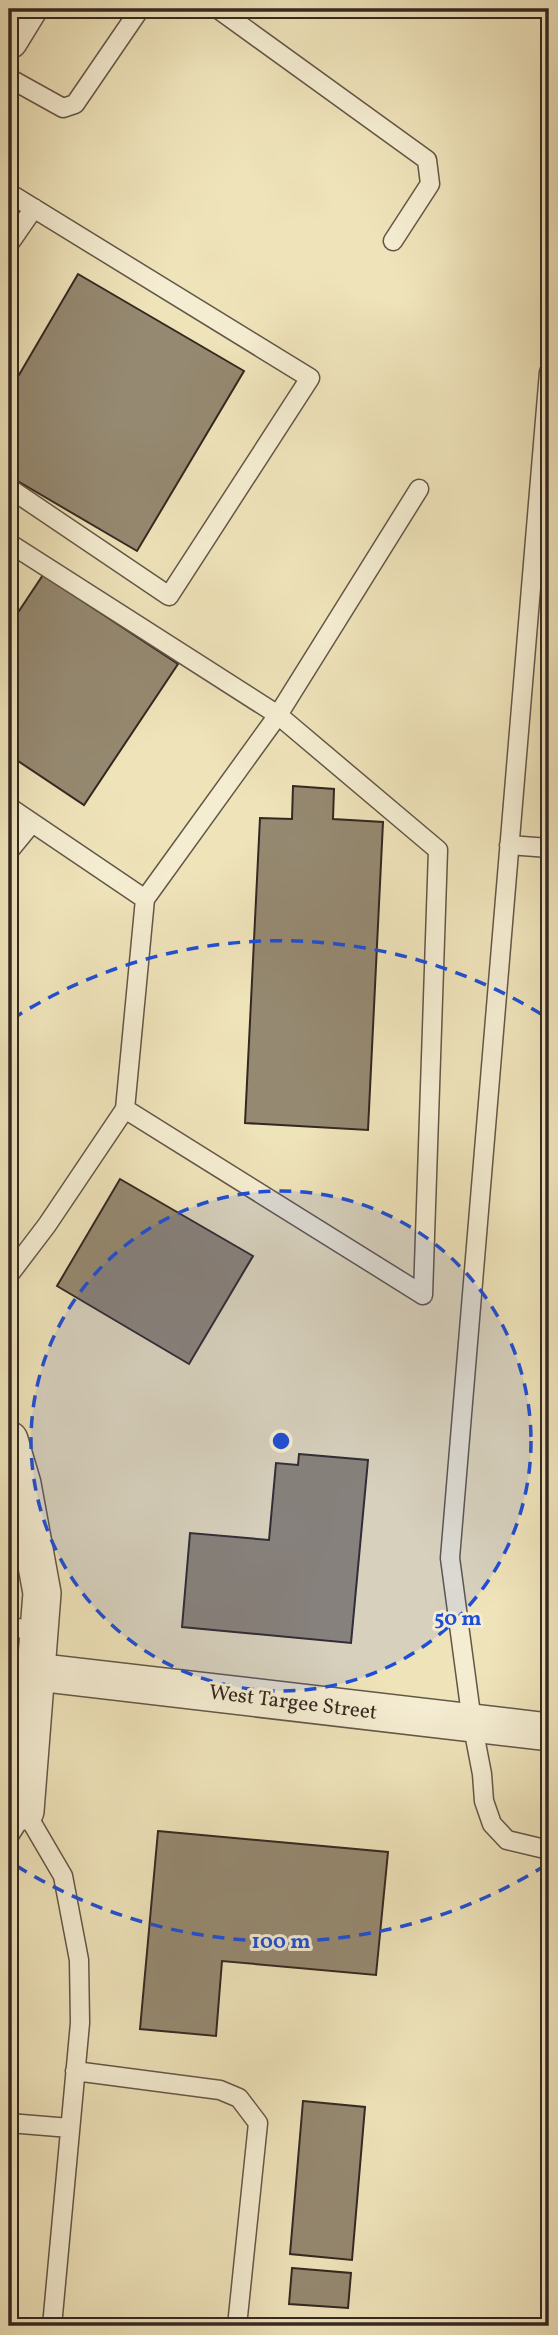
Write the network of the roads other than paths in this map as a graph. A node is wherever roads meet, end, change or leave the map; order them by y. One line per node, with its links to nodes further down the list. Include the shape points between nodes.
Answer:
1 (29, 9): 4 (street)
2 (140, 9): 5 (lane, via 75,104 63,108)
3 (218, 9): 8 (lane, via 427,160 430,184)
4 (9, 40)
5 (9, 78)
6 (9, 193): 7 (lane)
7 (34, 208): 9 (lane); 11 (lane, via 310,378 169,596)
8 (393, 241)
9 (9, 244)
10 (549, 372): 17 (lane)
11 (9, 488)
12 (419, 489): 14 (lane)
13 (9, 543): 14 (lane)
14 (278, 715): 20 (lane); 21 (lane, via 438,850 423,1295)
15 (9, 807): 16 (lane)
16 (32, 823): 19 (lane); 20 (lane)
17 (509, 845): 18 (lane); 26 (lane, via 450,1558)
18 (549, 848)
19 (9, 851)
20 (145, 900): 21 (lane)
21 (125, 1109): 22 (lane)
22 (9, 1275)
23 (9, 1440): 24 (street, via 42,1593)
24 (24, 1629): 25 (street)
25 (36, 1672): 26 (street, West Targee Street); 28 (street)
26 (472, 1722): 27 (street, West Targee Street); 30 (lane, via 492,1824 507,1840)
27 (549, 1732)
28 (20, 1733): 29 (street)
29 (17, 1824): 31 (lane, via 63,1876 79,1960)
30 (549, 1850)
31 (75, 2071): 33 (lane); 35 (lane, via 220,2090 239,2098 258,2123)
32 (9, 2123): 33 (lane)
33 (70, 2128): 34 (lane)
34 (52, 2326)
35 (237, 2326)

